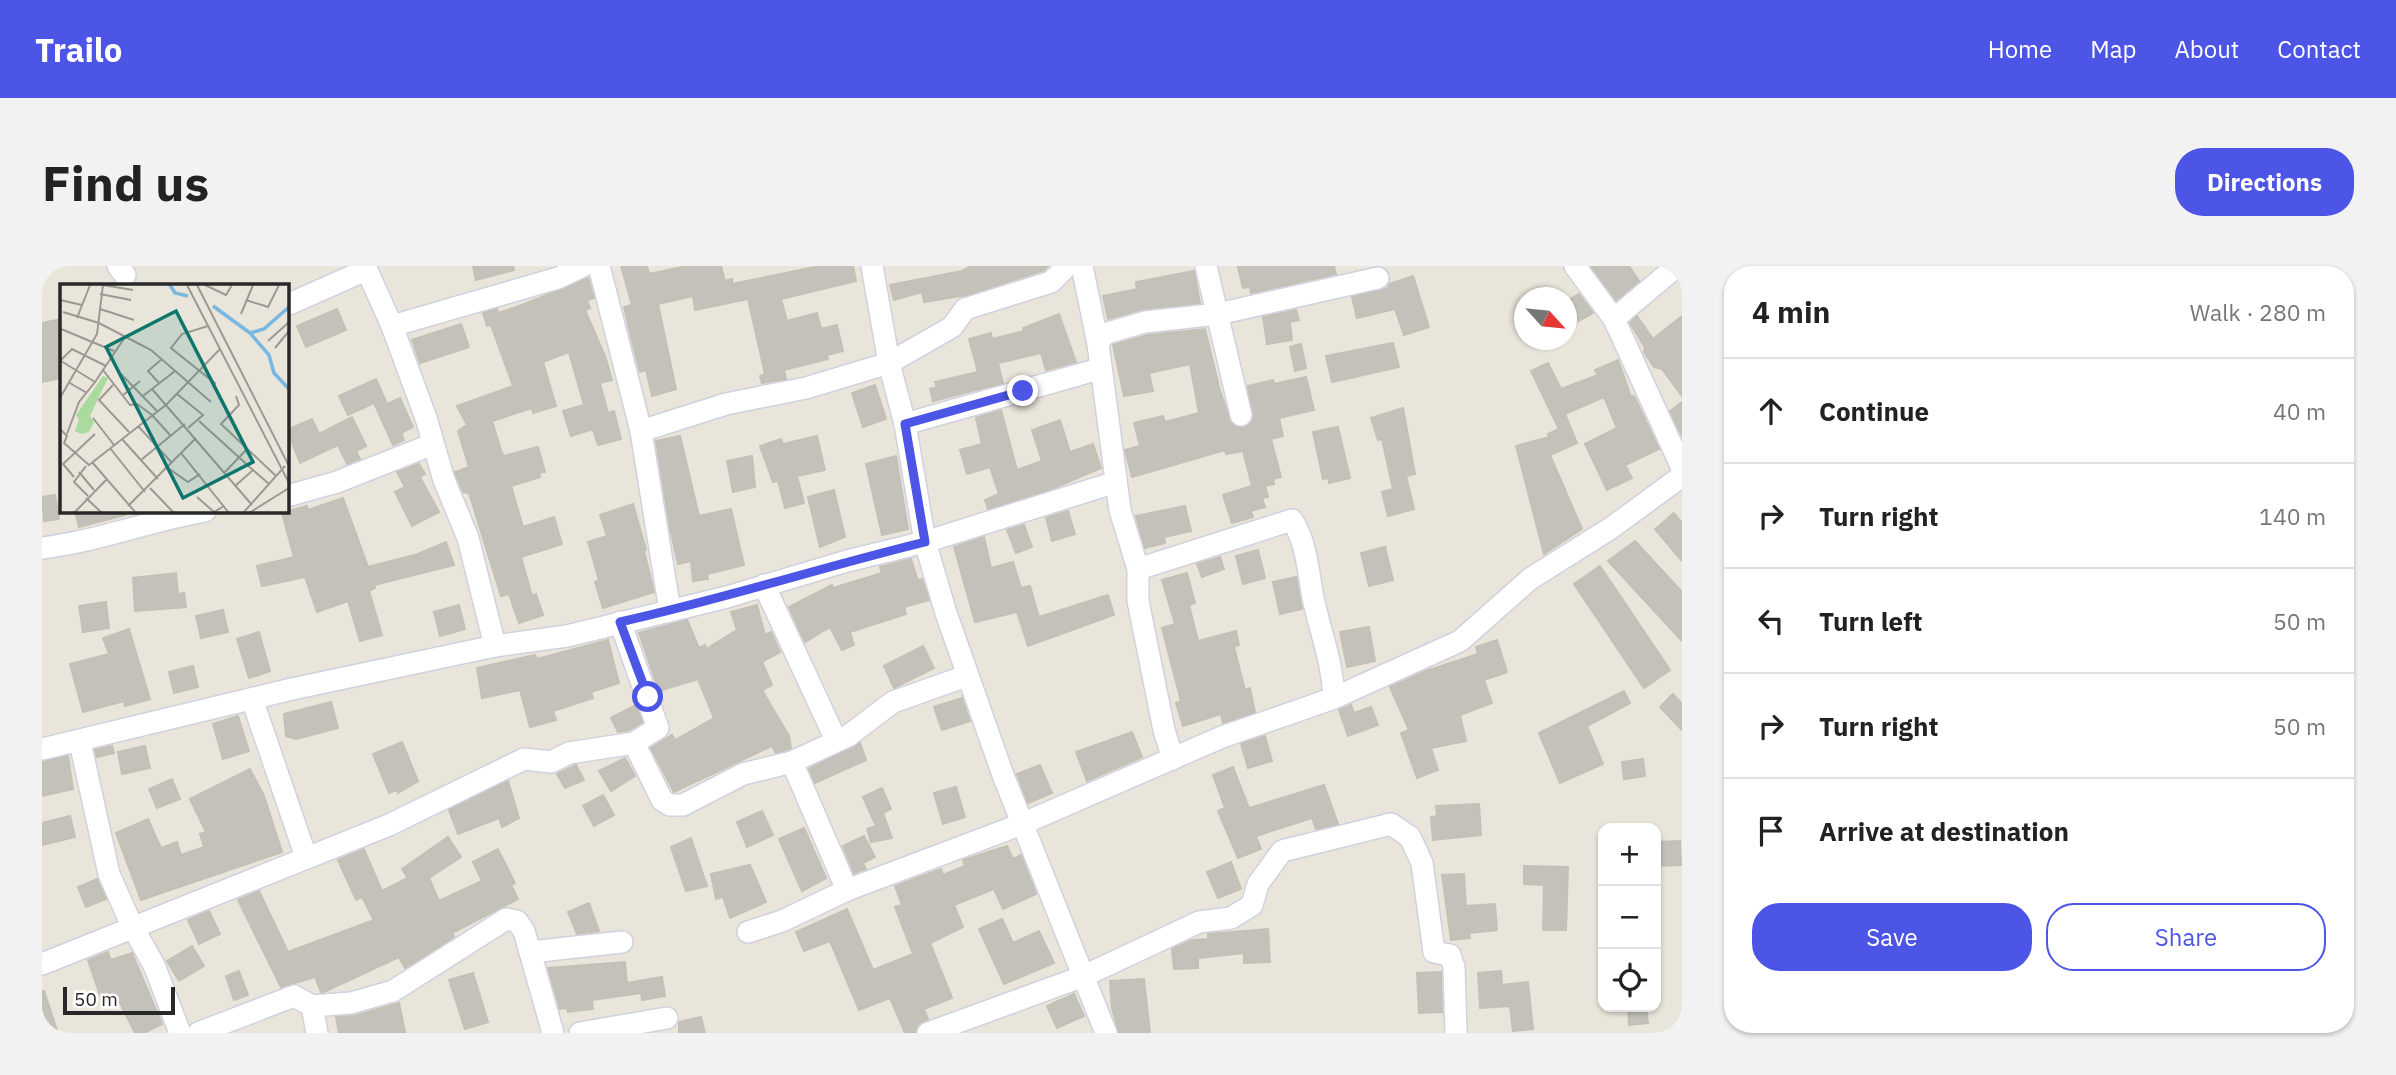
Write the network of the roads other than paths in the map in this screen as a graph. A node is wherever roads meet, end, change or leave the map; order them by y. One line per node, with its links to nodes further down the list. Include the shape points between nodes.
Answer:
1 (583, 266): 14 (street, via 558,278)
2 (599, 266): 20 (street)
3 (872, 266): 16 (street)
4 (1067, 266): 16 (street, via 1051,282 965,309 951,327)
5 (1082, 266): 15 (street)
6 (1206, 266): 12 (street)
7 (1576, 266): 13 (street)
8 (1676, 266): 13 (street)
9 (366, 268): 11 (street); 14 (street)
10 (1378, 278): 12 (street)
11 (289, 304)
12 (1218, 314): 15 (street, via 1144,322 1104,334); 18 (street)
13 (1614, 319): 22 (street)
14 (392, 326): 21 (street)
15 (1098, 344): 17 (street)
16 (889, 363): 19 (street); 20 (street, via 806,388 726,404)
17 (1099, 369): 19 (street); 24 (street)
18 (1241, 415)
19 (905, 424): 27 (street)
20 (641, 431): 31 (street)
21 (433, 444): 25 (street); 33 (street, via 468,538)
22 (1682, 468)
23 (1682, 476): 35 (street, via 1530,579 1460,641)
24 (1116, 482): 27 (street); 29 (street)
25 (289, 495)
26 (170, 514): 28 (street, via 94,541)
27 (925, 542): 30 (street); 34 (street)
28 (42, 548)
29 (1138, 569): 35 (street, via 1292,520 1301,534 1332,662); 41 (street, via 1138,601)
30 (764, 585): 31 (street); 37 (street)
31 (670, 611): 32 (street)
32 (620, 622): 33 (street, via 567,636); 39 (street, via 658,728)
33 (495, 646): 36 (street)
34 (966, 676): 37 (street, via 893,702); 43 (street)
35 (1334, 698): 41 (street, via 1222,737)
36 (252, 699): 38 (street); 44 (street)
37 (836, 740): 42 (street)
38 (80, 742): 40 (street); 46 (street, via 109,874)
39 (634, 743): 42 (street, via 662,800 670,805 682,805 743,774); 44 (street, via 569,753 551,762 524,759 389,825)
40 (42, 750)
41 (1173, 760): 43 (street)
42 (792, 762): 45 (street)
43 (1021, 824): 45 (street); 51 (street)
44 (306, 857): 46 (street)
45 (847, 890): 47 (street)
46 (132, 926): 50 (street); 54 (street, via 154,965)
47 (748, 932)
48 (622, 942): 49 (street)
49 (530, 952): 52 (street, via 517,921 506,919 393,991 351,1003); 57 (street)
50 (42, 964)
51 (1084, 976): 59 (street); 60 (street); 61 (street, via 1199,922 1231,918 1252,905 1258,884 1282,850 1391,824 1410,837 1422,863 1434,952 1450,955 1454,967)
52 (312, 1006): 55 (street, via 294,996); 56 (street)
53 (667, 1018): 58 (street)
54 (180, 1033)
55 (198, 1033)
56 (317, 1033)
57 (553, 1033)
58 (580, 1033)
59 (928, 1033)
60 (1106, 1033)
61 (1457, 1033)

